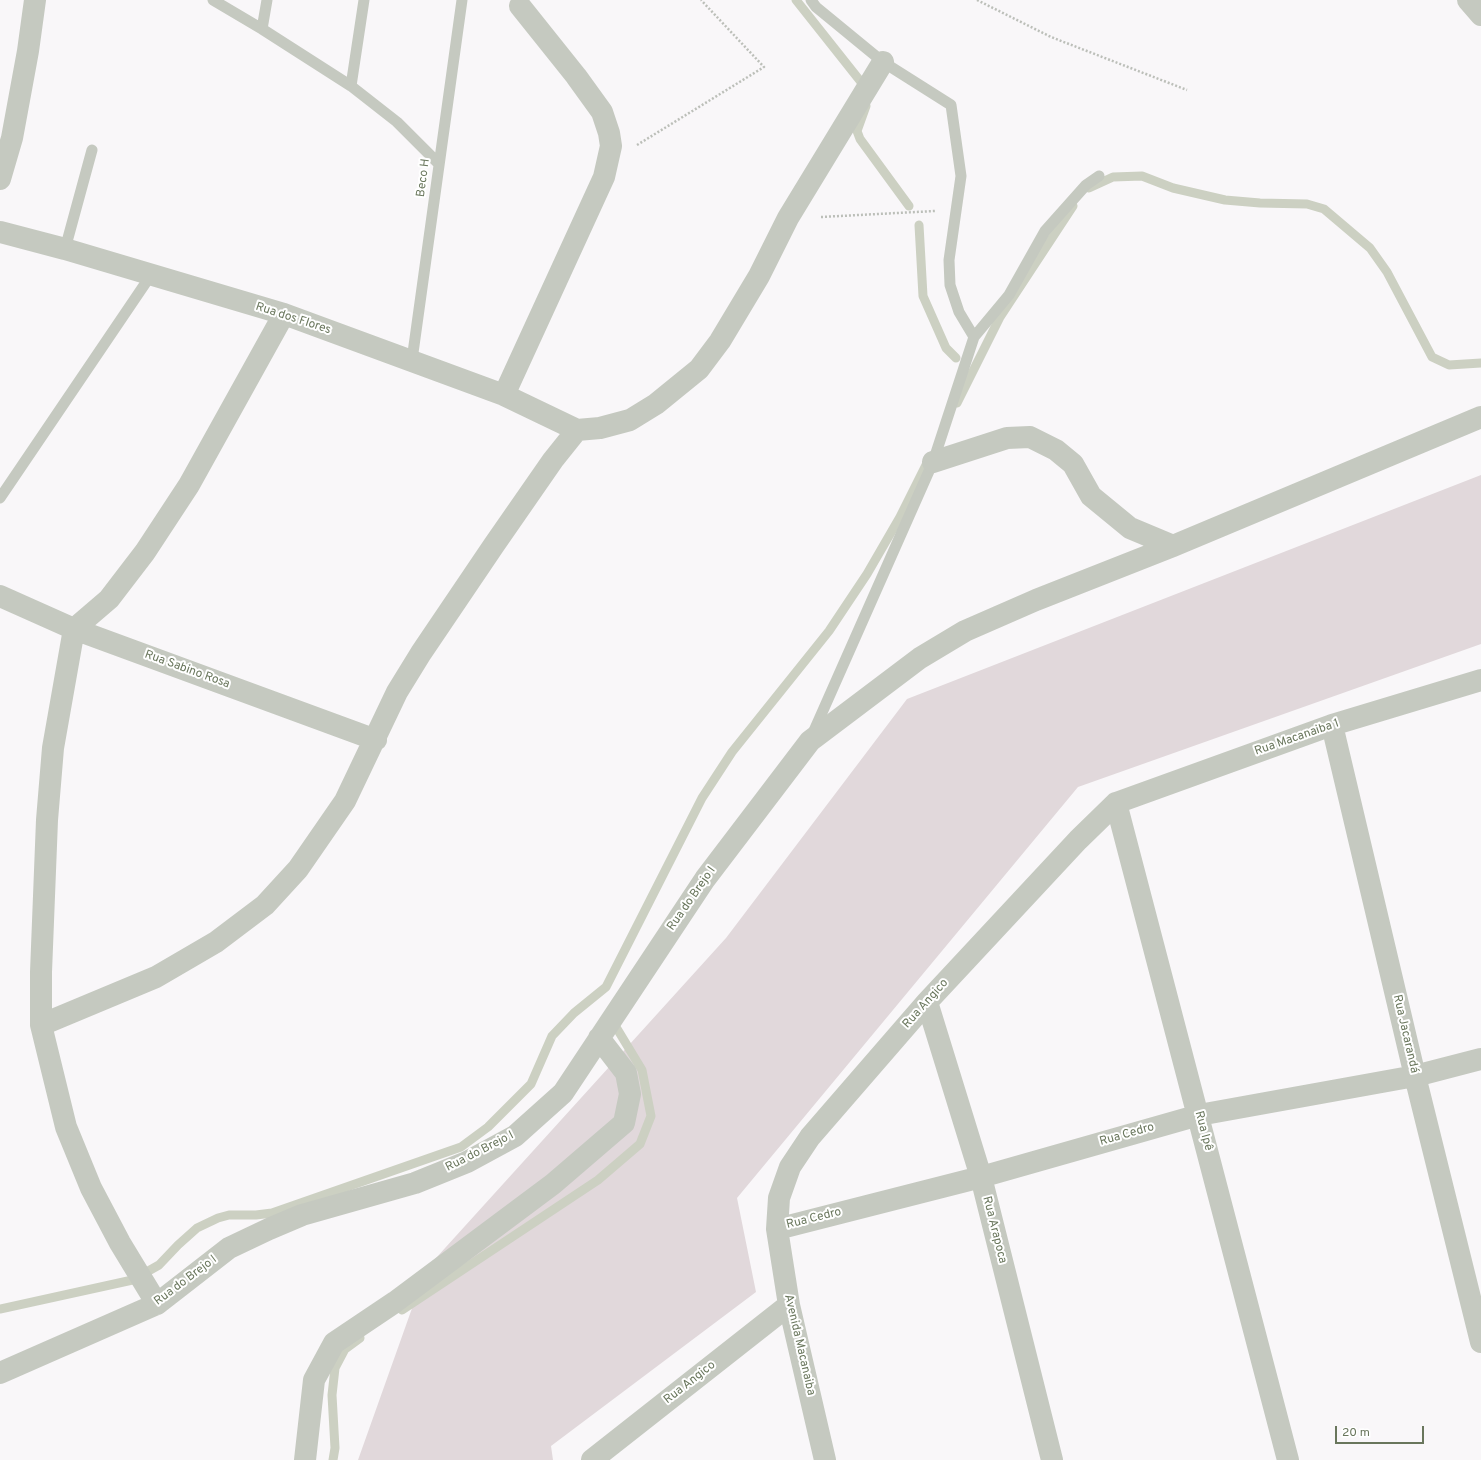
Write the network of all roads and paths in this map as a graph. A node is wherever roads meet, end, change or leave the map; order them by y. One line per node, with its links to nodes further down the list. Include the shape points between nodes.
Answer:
1 (35, 0): 20 (street, via 12,138)
2 (213, 0): 12 (lane)
3 (267, 0): 12 (lane)
4 (364, 0): 14 (lane)
5 (462, 0): 18 (lane, Beco H)
6 (701, 0): 17 (path, via 764,67)
7 (811, 0): 13 (lane, via 816,7)
8 (977, 0): 15 (path, via 1051,37)
9 (1468, 0): 11 (street)
10 (520, 6): 17 (street, via 602,112 611,146)
11 (1481, 15)
12 (262, 29): 14 (lane)
13 (883, 62): 21 (lane, via 951,105 961,176); 22 (street)
14 (351, 86): 18 (lane, via 397,122)
15 (1187, 90)
16 (92, 150): 24 (lane)
17 (609, 163): 29 (street)
18 (439, 164): 28 (lane, Beco H)
19 (1099, 176): 27 (lane, via 1086,185 1045,231 1009,295)
20 (0, 179)
21 (955, 210): 22 (path); 27 (lane, via 949,260 950,285 959,312)
22 (788, 218): 31 (street, via 759,276 720,341 699,369 656,404 630,420 600,428)
23 (0, 232): 24 (street, Rua dos Flores)
24 (65, 249): 25 (street, Rua dos Flores)
25 (150, 275): 26 (street, Rua dos Flores); 33 (lane)
26 (284, 314): 28 (street, Rua dos Flores); 36 (street, via 227,420 149,546 109,599)
27 (974, 337): 32 (lane)
28 (412, 360): 29 (street, Rua dos Flores)
29 (504, 395): 31 (street, Rua dos Flores)
30 (1481, 417): 34 (street, Rua do Brejo I)
31 (578, 430): 39 (street, via 553,460 498,538 421,653 397,692)
32 (933, 462): 34 (street, via 1007,438 1030,437 1056,450 1073,464 1091,496 1130,528); 40 (lane)
33 (0, 498)
34 (1173, 546): 40 (street, Rua do Brejo I, via 965,631 920,658)
35 (0, 596): 36 (street, Rua Sabino Rosa)
36 (74, 629): 39 (street, Rua Sabino Rosa); 43 (street, via 53,748 48,812)
37 (1481, 680): 38 (street, Rua Macanaiba 1)
38 (1332, 725): 41 (street, Rua Macanaiba 1); 46 (street, Rua Jacarandá)
39 (376, 740): 43 (street, via 344,801 298,869 265,905 216,942 156,977)
40 (810, 741): 44 (street, Rua do Brejo I, via 705,879)
41 (1116, 803): 42 (street, Rua Angico, via 1078,840); 47 (street, Rua Ipê)
42 (927, 1002): 48 (street, Rua Arapoca); 49 (street, Rua Angico, via 810,1137 790,1167 779,1198)
43 (42, 1025): 50 (street, via 66,1128 91,1188)
44 (599, 1038): 50 (street, Rua do Brejo I, via 563,1093 515,1136 467,1162 415,1183 302,1215 269,1229 229,1248); 54 (street, via 626,1073 630,1094 624,1123 553,1184 395,1302 334,1343 314,1380)
45 (1481, 1059): 46 (street, Rua Cedro)
46 (1415, 1076): 47 (street, Rua Cedro); 52 (street, Rua Jacarandá)
47 (1199, 1115): 48 (street, Rua Cedro); 58 (street, Rua Ipê)
48 (981, 1177): 49 (street, Rua Cedro); 57 (street, Rua Arapoca)
49 (777, 1229): 51 (street, Avenida Macanaiba)
50 (157, 1304): 53 (street, Rua do Brejo I)
51 (789, 1305): 55 (street, Rua Angico); 56 (street, Avenida Macanaiba)
52 (1481, 1342)
53 (0, 1374)
54 (305, 1460)
55 (592, 1460)
56 (825, 1460)
57 (1052, 1460)
58 (1288, 1460)

